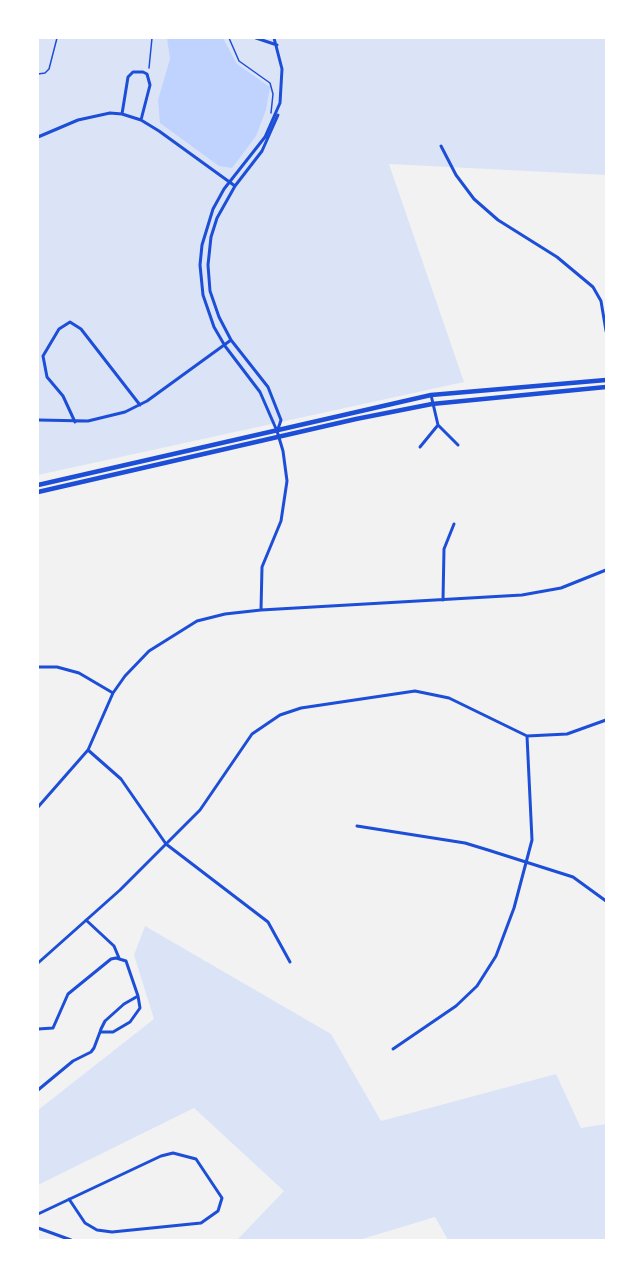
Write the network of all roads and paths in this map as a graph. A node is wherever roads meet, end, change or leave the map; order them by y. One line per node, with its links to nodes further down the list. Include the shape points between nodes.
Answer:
1 (57, 38): 8 (path, via 49,69)
2 (152, 38): 7 (path)
3 (229, 38): 11 (path, via 238,59 270,83 273,100)
4 (256, 38): 6 (street)
5 (274, 38): 6 (street)
6 (277, 45): 9 (street, via 282,69)
7 (149, 68)
8 (38, 74)
9 (280, 104): 15 (street, via 265,137); 16 (street, via 270,137)
10 (122, 114): 12 (street); 12 (street, via 128,77 142,72 147,74 150,85); 13 (street, via 78,120)
11 (269, 119)
12 (141, 120): 15 (street)
13 (38, 137)
14 (441, 146): 17 (street, via 456,176 474,199 593,287 601,301)
15 (229, 182): 16 (street); 19 (street, via 207,227 200,265 206,306)
16 (235, 186): 18 (street, via 213,228 208,265 213,301)
17 (606, 331)
18 (231, 340): 19 (street); 28 (street, via 268,387 281,420)
19 (225, 346): 24 (street); 28 (street, via 256,384)
20 (606, 380): 22 (main road)
21 (606, 387): 23 (main road)
22 (431, 395): 23 (street); 28 (main road)
23 (432, 404): 27 (street); 28 (main road)
24 (140, 405): 26 (street, via 107,418); 26 (street, via 81,329 70,322 59,328 43,356 47,377 63,396)
25 (38, 420): 26 (street)
26 (75, 422)
27 (438, 425): 29 (street); 30 (street)
28 (278, 433): 31 (main road); 32 (main road); 36 (street, via 287,481 281,521 262,567)
29 (458, 444)
30 (420, 447)
31 (38, 485)
32 (38, 492)
33 (454, 524): 35 (street, via 444,549)
34 (606, 570): 35 (street, via 561,588 536,593)
35 (443, 600): 36 (street)
36 (261, 610): 38 (street, via 197,621 173,633 139,660)
37 (38, 667): 38 (street, via 79,673)
38 (113, 693): 41 (street)
39 (606, 720): 40 (street, via 567,734)
40 (527, 736): 44 (street, via 449,698 415,691 301,708 279,715 252,734 200,810); 45 (street, via 532,840)
41 (87, 750): 42 (street); 44 (street, via 121,779)
42 (38, 807)
43 (357, 826): 45 (street, via 465,843)
44 (166, 844): 47 (street); 49 (street, via 268,922)
45 (524, 861): 46 (street, via 573,877); 54 (street, via 511,915 496,956 484,975 456,1006)
46 (606, 901)
47 (86, 920): 48 (street, via 114,946); 50 (street)
48 (119, 958): 51 (street, via 128,965); 52 (street, via 111,959 73,989 53,1028)
49 (290, 962)
50 (38, 963)
51 (138, 996): 53 (street, via 112,1013); 53 (street, via 140,1008 130,1022 113,1032)
52 (38, 1029)
53 (100, 1032): 55 (street, via 91,1052 73,1061)
54 (393, 1049)
55 (38, 1090)
56 (69, 1199): 56 (street, via 85,1223 112,1232 201,1223 218,1211 222,1198 196,1159 173,1153); 57 (street)
57 (38, 1214)
58 (38, 1228): 59 (street)
59 (70, 1240)

